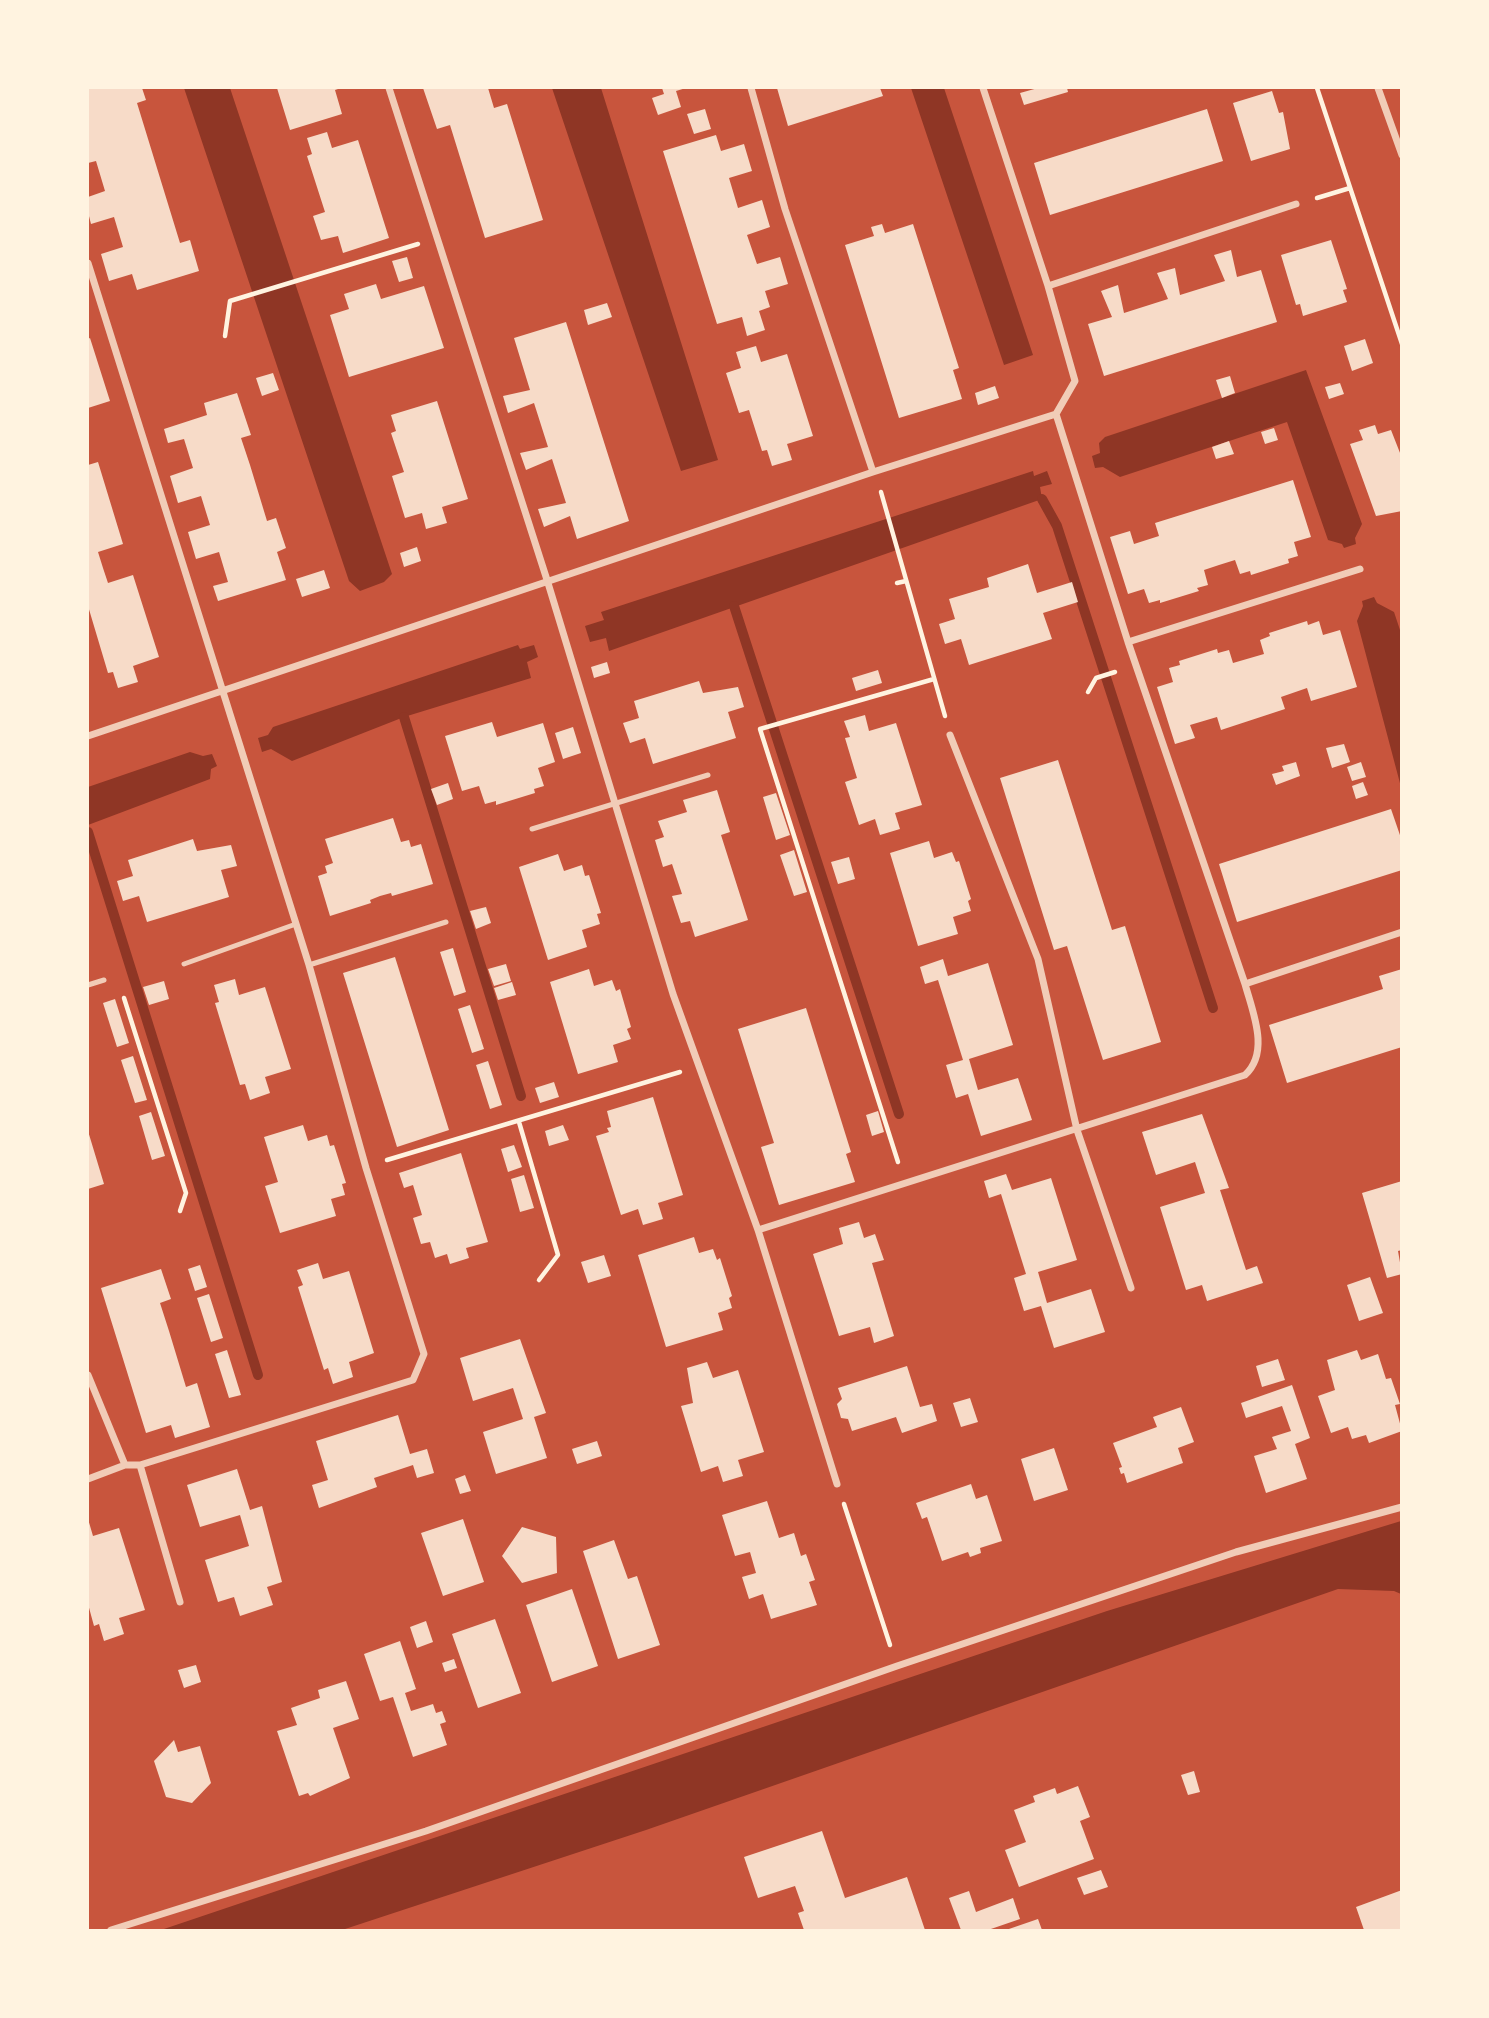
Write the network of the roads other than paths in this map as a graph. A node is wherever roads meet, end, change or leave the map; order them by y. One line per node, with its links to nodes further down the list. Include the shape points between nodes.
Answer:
1 (388, 88): 12 (street)
2 (751, 88): 10 (street, via 785,209)
3 (983, 88): 8 (street)
4 (1378, 88): 5 (street)
5 (1402, 155)
6 (1296, 204): 8 (street)
7 (88, 263): 14 (street)
8 (1048, 286): 9 (street, via 1075,381)
9 (1056, 414): 10 (street); 13 (street)
10 (873, 472): 12 (street)
11 (1360, 569): 13 (street)
12 (548, 583): 14 (street); 18 (street)
13 (1128, 642): 26 (street)
14 (221, 689): 16 (street); 21 (street)
15 (950, 735): 28 (street, via 1038,959)
16 (88, 736)
17 (708, 775): 18 (lane)
18 (617, 803): 19 (lane); 29 (street, via 698,1067)
19 (532, 829)
20 (446, 922): 24 (lane)
21 (296, 924): 23 (lane); 24 (street)
22 (1402, 932): 26 (street)
23 (184, 964)
24 (309, 965): 33 (street, via 425,1354 413,1380)
25 (104, 980): 27 (lane)
26 (1245, 984): 28 (street, via 1257,1031 1258,1058 1245,1075)
27 (88, 985)
28 (1077, 1130): 29 (street); 30 (street)
29 (758, 1230): 35 (street)
30 (1131, 1288)
31 (88, 1375): 32 (street)
32 (125, 1465): 33 (street); 34 (street)
33 (141, 1465): 37 (street)
34 (88, 1479)
35 (837, 1484)
36 (1402, 1507): 38 (street, via 1236,1552 426,1831)
37 (180, 1602)
38 (111, 1930)

